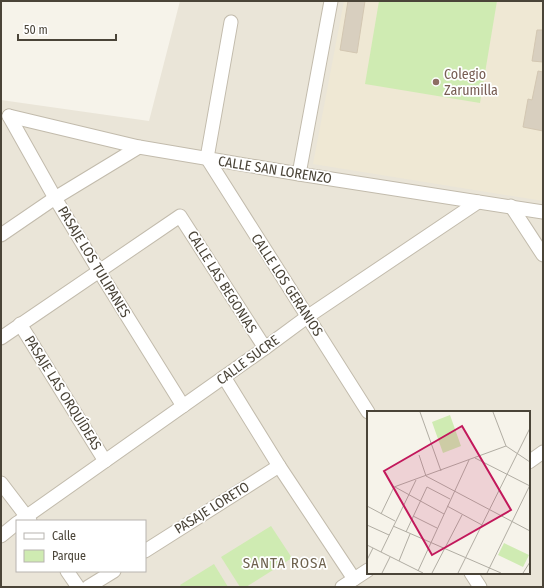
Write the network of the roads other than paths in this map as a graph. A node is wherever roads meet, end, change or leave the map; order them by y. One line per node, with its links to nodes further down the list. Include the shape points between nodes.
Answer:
1 (332, 1): 6 (street)
2 (231, 22): 5 (street)
3 (5, 118): 4 (street, CALLE SAN LORENZO); 7 (street, PASAJE LOS TULIPANES)
4 (139, 147): 5 (street, CALLE SAN LORENZO); 7 (street)
5 (207, 158): 6 (street, CALLE SAN LORENZO); 14 (street, CALLE LOS GERANIOS)
6 (300, 174): 8 (street, CALLE SAN LORENZO)
7 (55, 198): 11 (street); 13 (street, PASAJE LOS TULIPANES)
8 (478, 202): 9 (street, CALLE SAN LORENZO); 14 (street, CALLE SUCRE)
9 (511, 206): 10 (street, CALLE SAN LORENZO); 12 (street)
10 (543, 212)
11 (1, 235)
12 (543, 255)
13 (99, 271): 15 (street); 17 (street, CALLE LAS BEGONIAS, via 180,216); 19 (street, PASAJE LOS TULIPANES)
14 (308, 317): 17 (street, CALLE SUCRE); 20 (street, CALLE LOS GERANIOS)
15 (20, 324): 16 (street); 22 (street, PASAJE LAS ORQUÍDEAS)
16 (1, 338)
17 (265, 348): 18 (street, CALLE SUCRE)
18 (224, 377): 19 (street, CALLE SUCRE); 24 (street)
19 (183, 406): 22 (street, CALLE SUCRE)
20 (367, 411)
21 (543, 452): 23 (street)
22 (105, 461): 26 (street, CALLE SUCRE)
23 (530, 461)
24 (279, 466): 29 (street, PASAJE LORETO); 34 (street)
25 (1, 483): 26 (street)
26 (23, 520)
27 (16, 525): 28 (street, CALLE SUCRE)
28 (1, 536)
29 (146, 550)
30 (367, 571): 34 (street)
31 (68, 572): 35 (street)
32 (112, 572): 36 (street)
33 (472, 574): 38 (street)
34 (354, 579): 37 (street)
35 (78, 587)
36 (88, 587)
37 (342, 587)
38 (480, 587)

